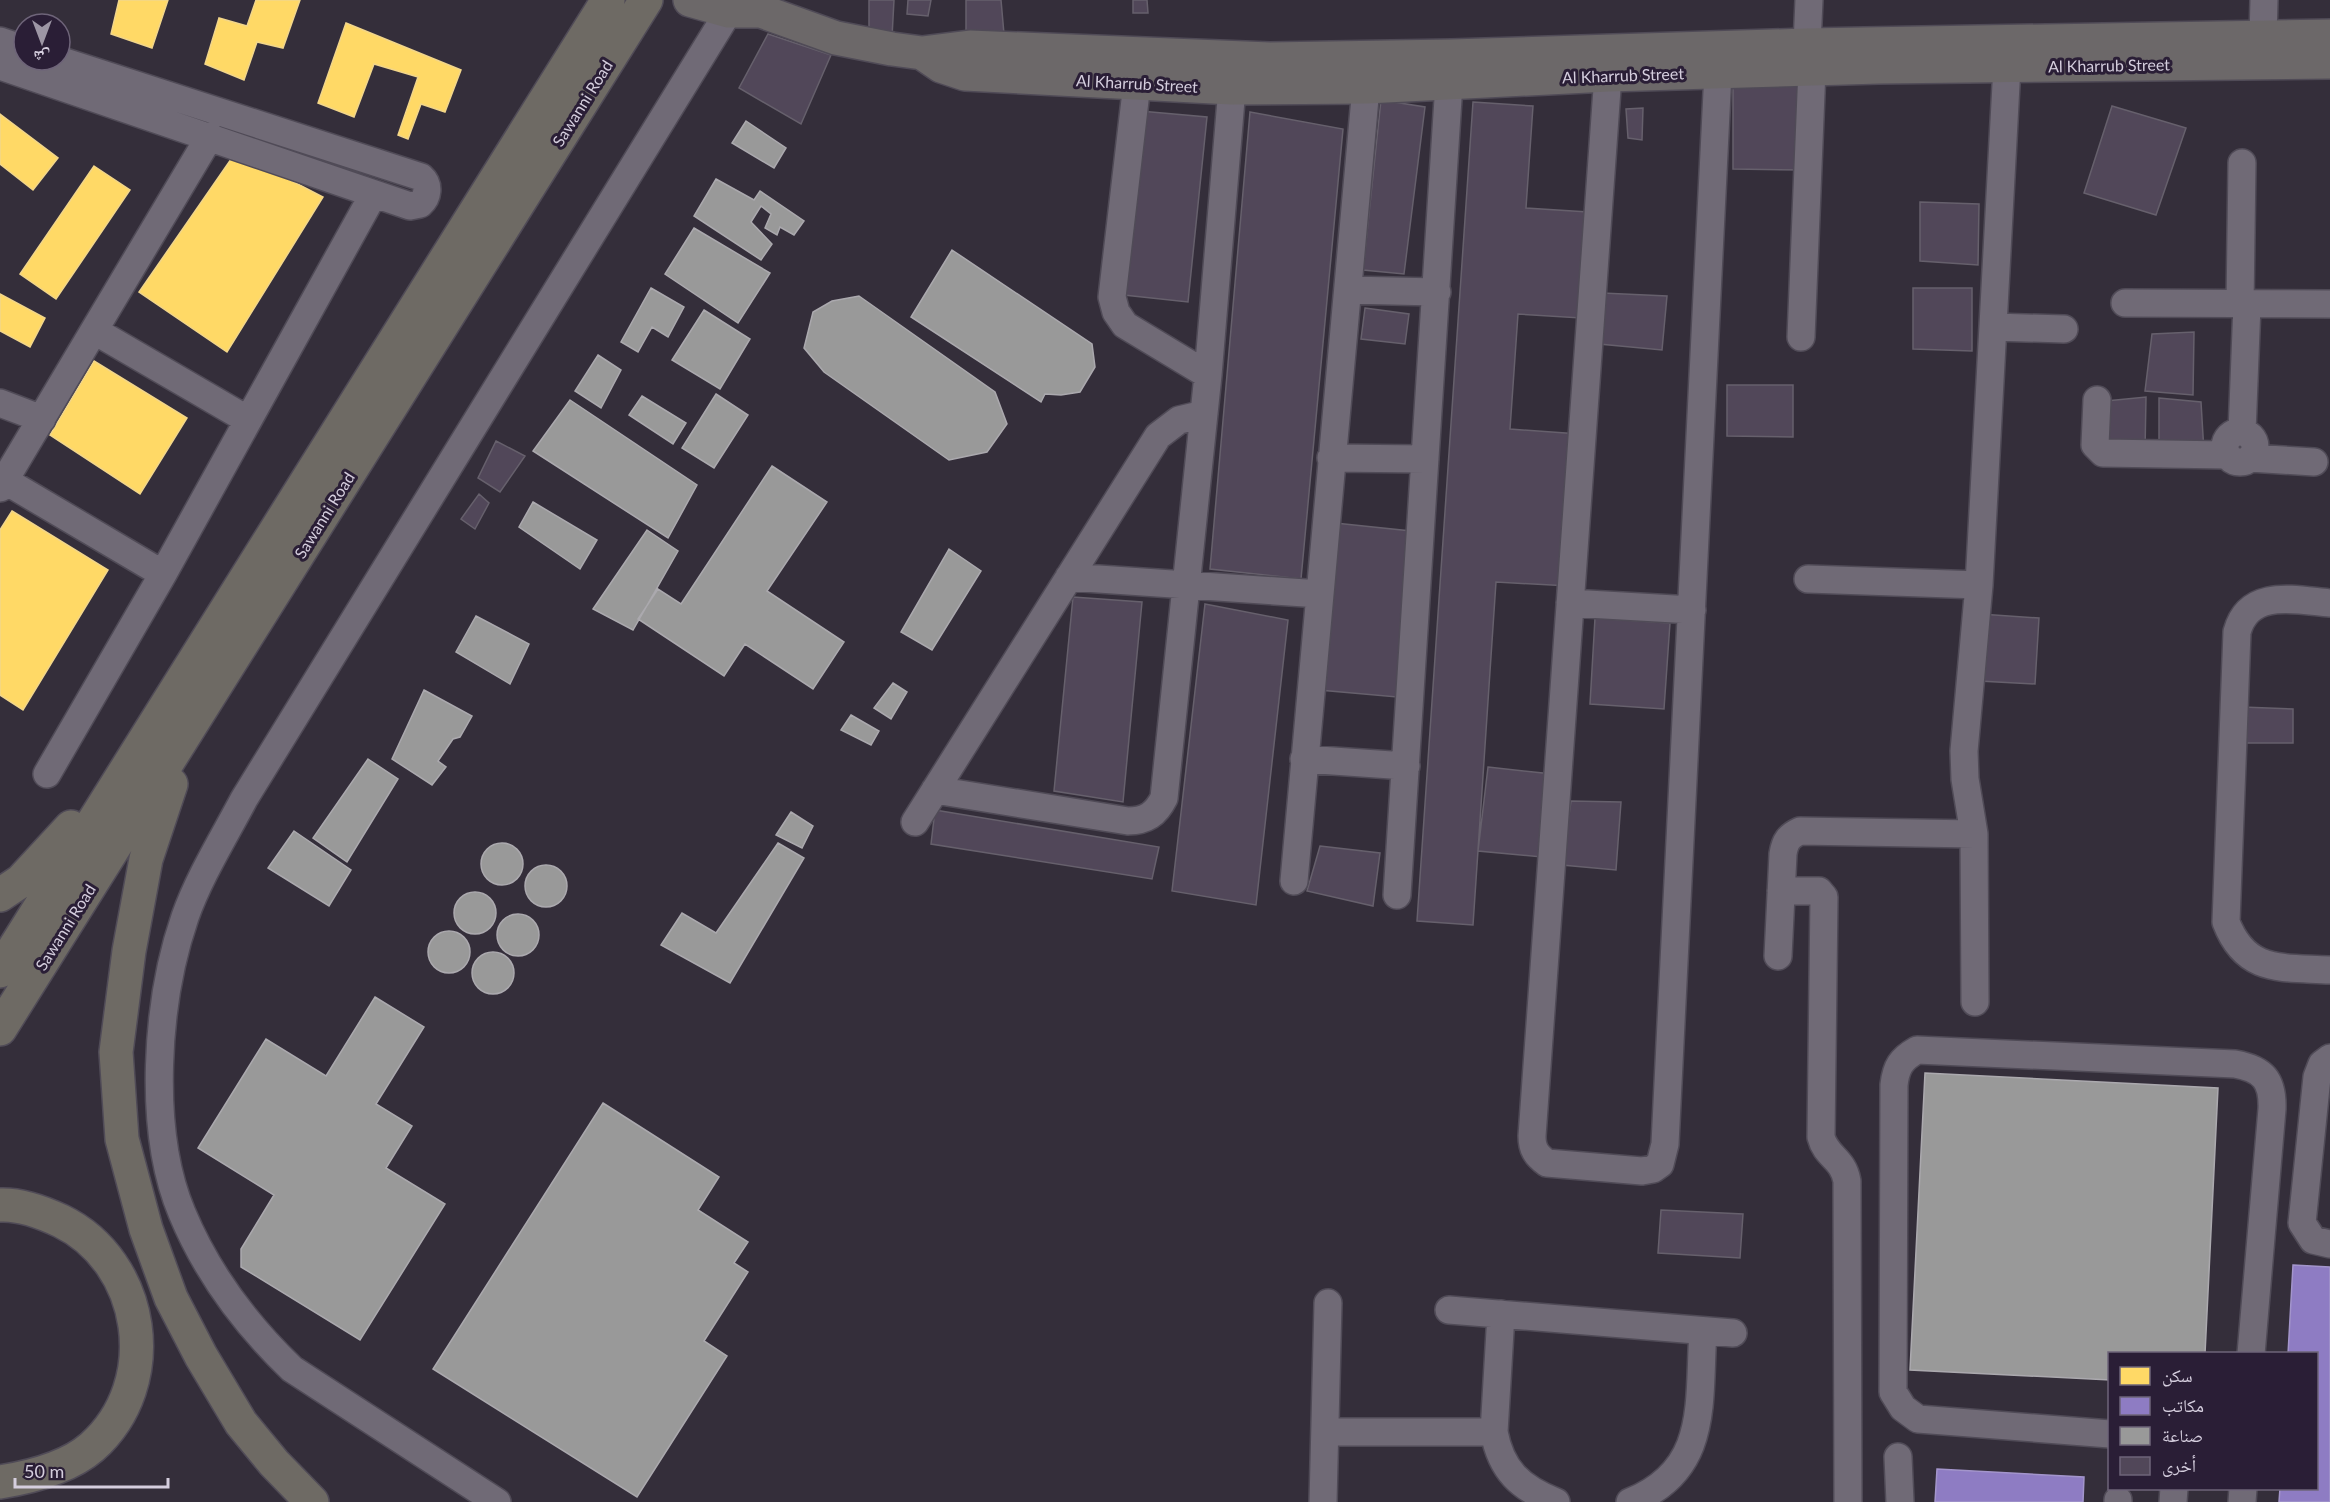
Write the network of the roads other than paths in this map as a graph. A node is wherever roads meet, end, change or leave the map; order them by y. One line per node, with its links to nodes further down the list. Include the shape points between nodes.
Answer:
1 (585, 0): 8 (highway)
2 (608, 0): 8 (highway, Sawanni Road)
3 (646, 0): 57 (highway, Sawanni Road)
4 (690, 0): 7 (main road, Al Kharrub Street)
5 (1809, 0): 12 (street)
6 (2264, 0): 10 (street)
7 (753, 6): 11 (main road, Al Kharrub Street, via 837,38); 88 (street, via 244,799 186,915 171,967 160,1075 172,1178 195,1242 230,1300 292,1369)
8 (587, 33): 56 (highway, Sawanni Road)
9 (2330, 36): 10 (main road, Al Kharrub Street)
10 (2263, 37): 12 (main road, Al Kharrub Street)
11 (922, 52): 18 (main road, Al Kharrub Street, via 970,47); 20 (main road, Al Kharrub Street, via 941,66 965,74)
12 (1809, 57): 16 (main road, Al Kharrub Street); 17 (main road, Al Kharrub Street); 18 (main road, Al Kharrub Street, via 1451,56); 35 (street)
13 (2330, 62): 16 (main road, Al Kharrub Street)
14 (72, 64): 26 (street, via 421,177 427,186 423,201 415,206)
15 (0, 66): 24 (street)
16 (2007, 66): 32 (street)
17 (1718, 72): 19 (main road, Al Kharrub Street); 55 (street)
18 (1269, 73): 22 (main road, Al Kharrub Street); 23 (main road, Al Kharrub Street)
19 (1608, 75): 21 (main road, Al Kharrub Street); 53 (street)
20 (1137, 83): 23 (main road, Al Kharrub Street); 36 (street, via 1112,297 1125,325)
21 (1449, 83): 22 (main road, Al Kharrub Street); 28 (street)
22 (1366, 87): 27 (street)
23 (1232, 88): 36 (street)
24 (210, 135): 26 (street); 34 (street)
25 (2242, 163): 31 (street)
26 (373, 195): 41 (street)
27 (1348, 290): 28 (street); 43 (street)
28 (1437, 292): 44 (street)
29 (2125, 303): 31 (street)
30 (2330, 304): 31 (street)
31 (2244, 305): 42 (street, via 2242,432 2253,440 2254,453)
32 (1993, 327): 33 (street); 51 (street)
33 (2064, 329)
34 (94, 331): 40 (street); 41 (street)
35 (1801, 337)
36 (1208, 375): 39 (street)
37 (2097, 400): 42 (street, via 2095,445 2103,453)
38 (0, 403): 40 (street)
39 (1204, 414): 48 (street, via 1179,420 1158,436); 50 (street)
40 (42, 419): 46 (street)
41 (248, 420): 47 (street)
42 (2238, 457): 45 (street)
43 (1330, 458): 44 (street); 52 (street)
44 (1425, 459): 59 (street)
45 (2314, 462)
46 (2, 484): 47 (street)
47 (163, 574): 60 (street)
48 (1069, 577): 50 (street); 61 (street)
49 (1808, 579): 51 (street)
50 (1186, 585): 52 (street); 61 (street, via 1164,798 1150,816 1128,821)
51 (1979, 585): 63 (street, via 1964,750)
52 (1320, 594): 58 (street)
53 (1570, 603): 55 (street); 55 (street, via 1532,1147 1547,1163 1642,1171 1660,1164 1665,1144)
54 (2330, 603): 69 (street, via 2264,601 2241,617 2237,632 2226,922 2233,941 2247,956 2264,965)
55 (1692, 610)
56 (155, 722): 66 (highway, via 56,846); 70 (highway, Sawanni Road)
57 (182, 743): 72 (highway, Sawanni Road); 87 (highway, via 146,859 129,951 116,1052 122,1139 149,1239 171,1299 241,1424)
58 (1304, 759): 59 (street); 64 (street)
59 (1406, 766): 67 (street)
60 (47, 774)
61 (935, 790): 62 (street)
62 (915, 822)
63 (1974, 834): 65 (street, via 1800,831 1784,844); 71 (street)
64 (1294, 880)
65 (1781, 891): 68 (street); 92 (street, via 1819,891 1824,897 1821,1137 1827,1150 1843,1165 1847,1181)
66 (0, 895)
67 (1397, 895)
68 (1778, 956)
69 (2330, 970)
70 (0, 971)
71 (1975, 1002)
72 (0, 1029)
73 (2330, 1058): 75 (street, via 2322,1064 2317,1077 2302,1223 2313,1240)
74 (0, 1205): 86 (highway, via 44,1212 76,1228 103,1252 127,1293 135,1316 138,1352 131,1387 121,1409 92,1447 28,1477)
75 (2330, 1244)
76 (1328, 1303): 82 (street)
77 (1449, 1310): 78 (street)
78 (1502, 1314): 79 (street); 83 (street)
79 (1703, 1331): 80 (street); 91 (street, via 1692,1446 1669,1480)
80 (1733, 1333)
81 (2251, 1352): 84 (street, via 2272,1109 2272,1092 2265,1077 2252,1067 2235,1064 1917,1050 1904,1057 1896,1070 1894,1085 1893,1392 1903,1408 1918,1419)
82 (1325, 1432): 83 (street); 89 (street)
83 (1494, 1432): 90 (street, via 1504,1466 1529,1489)
84 (2108, 1434)
85 (1898, 1457): 93 (street)
86 (0, 1482)
87 (312, 1502)
88 (496, 1502)
89 (1323, 1502)
90 (1556, 1502)
91 (1630, 1502)
92 (1848, 1502)
93 (1900, 1502)

